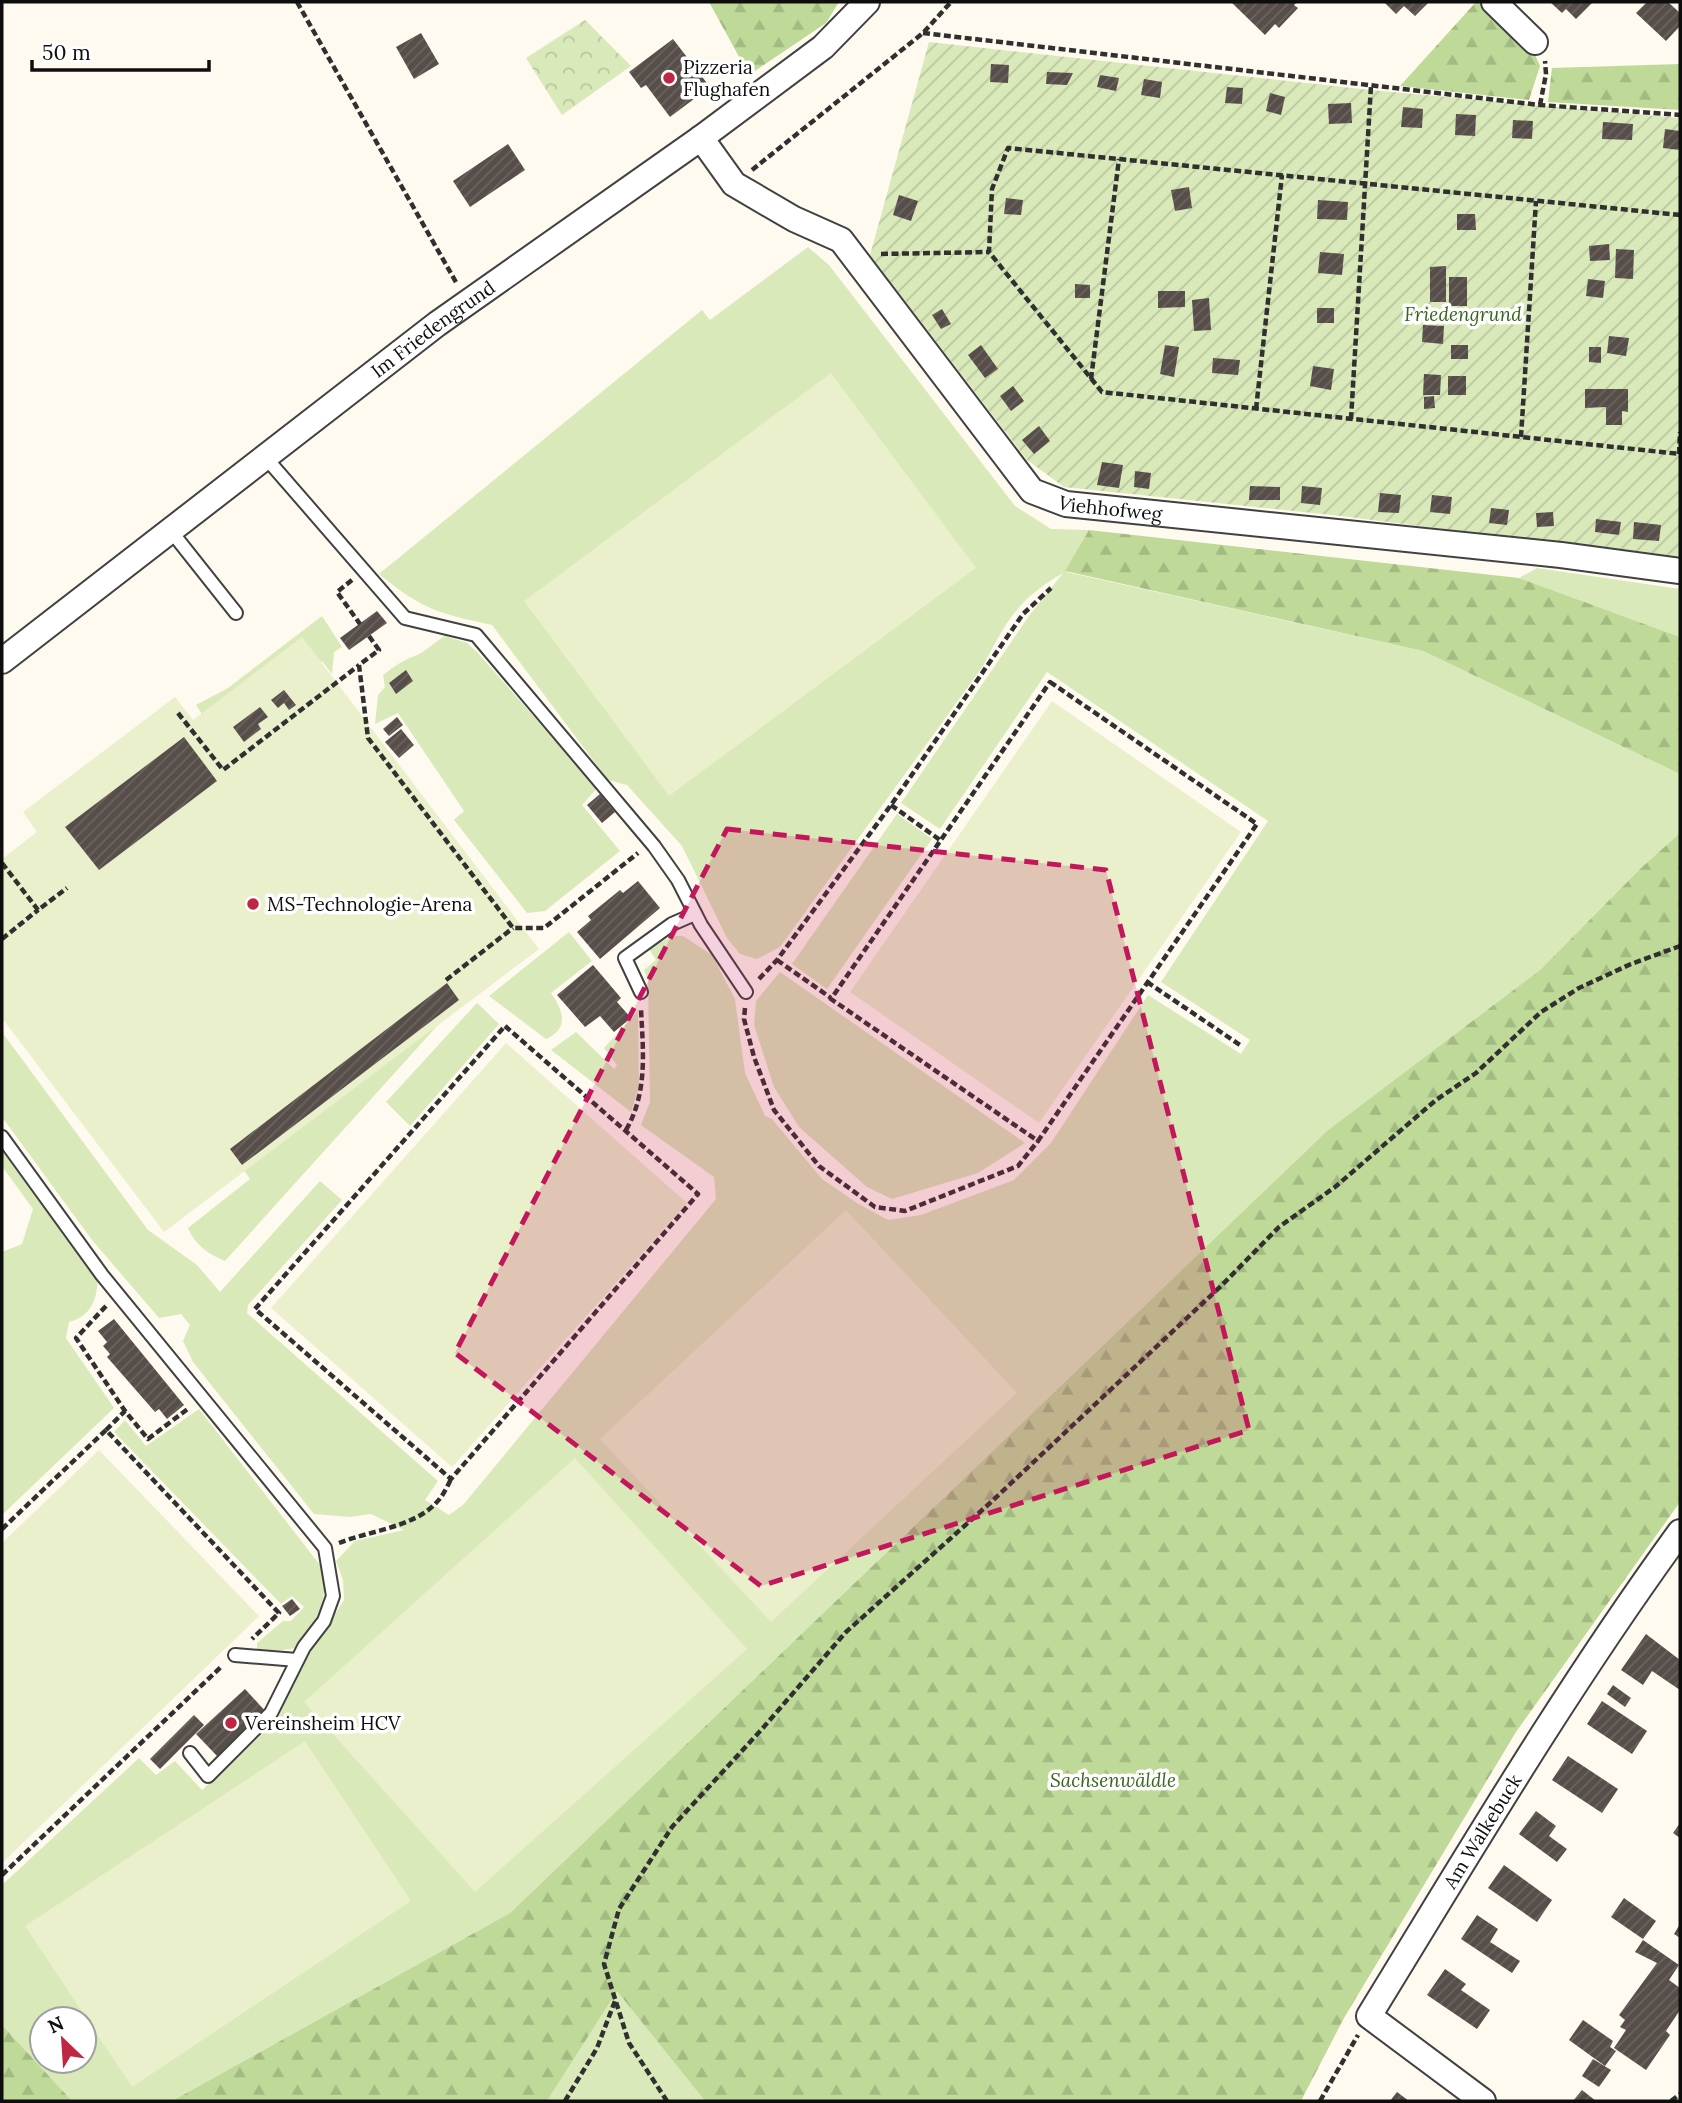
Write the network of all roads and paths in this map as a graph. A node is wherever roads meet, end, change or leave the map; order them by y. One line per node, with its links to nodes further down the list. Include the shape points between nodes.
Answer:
1 (297, 2): 19 (path)
2 (867, 2): 10 (street, Im Friedengrund, via 822,47)
3 (951, 2): 5 (path)
4 (1493, 2): 6 (street)
5 (923, 33): 7 (path); 14 (path)
6 (1535, 41): 8 (path, via 1546,67)
7 (1371, 86): 8 (path); 13 (path)
8 (1540, 105): 9 (path)
9 (1680, 115)
10 (701, 138): 14 (street, Viehhofweg); 19 (street, Im Friedengrund)
11 (1119, 159): 12 (path); 17 (path, via 1008,148 992,188); 20 (path)
12 (1282, 175): 13 (path); 21 (path)
13 (1364, 183): 15 (path); 22 (path)
14 (734, 184): 18 (street, Viehhofweg, via 841,240)
15 (1536, 201): 16 (path); 24 (path)
16 (1680, 215)
17 (989, 252): 18 (path); 20 (path)
18 (855, 258): 29 (street, Viehhofweg, via 1032,491 1066,504)
19 (467, 302): 26 (street, Im Friedengrund)
20 (1091, 379): 21 (path, via 1102,392)
21 (1256, 409): 22 (path)
22 (1352, 419): 24 (path)
23 (1680, 432): 25 (path)
24 (1521, 437): 25 (path)
25 (1679, 454)
26 (266, 458): 27 (street, Im Friedengrund); 28 (lane)
27 (172, 531): 31 (lane); 34 (street, Im Friedengrund)
28 (363, 570): 32 (path, via 337,592); 39 (lane, via 405,618 476,635)
29 (1680, 571)
30 (1051, 588): 37 (path, via 1023,614)
31 (236, 613)
32 (360, 624)
33 (369, 636): 35 (path, via 379,650)
34 (2, 661)
35 (359, 665): 36 (path, via 223,770); 44 (path, via 368,738)
36 (178, 713)
37 (891, 805): 38 (path); 47 (path)
38 (940, 840): 49 (path, via 1050,682 1188,776 1256,824); 52 (path)
39 (651, 842): 43 (lane); 44 (path, via 544,928)
40 (2, 863): 42 (path)
41 (67, 888): 42 (path)
42 (38, 911): 45 (path)
43 (695, 914): 50 (lane, via 672,924 625,957); 51 (lane)
44 (513, 929): 48 (path)
45 (2, 939)
46 (1680, 946): 69 (path, via 1580,988 1541,1012 1476,1073 1279,1227 990,1503 846,1632 671,1826 620,1909 604,1964)
47 (777, 960): 51 (path); 52 (path)
48 (446, 980)
49 (1147, 982): 53 (path); 56 (path)
50 (641, 992): 54 (path, via 643,1076 637,1111)
51 (746, 992): 56 (path, via 744,1019 774,1110 819,1166 875,1208 905,1211 1018,1166)
52 (831, 999): 56 (path)
53 (1240, 1045)
54 (626, 1130): 61 (path, via 698,1194); 61 (path, via 505,1026 254,1309)
55 (2, 1137): 57 (lane)
56 (1038, 1141)
57 (118, 1294): 58 (lane); 59 (path, via 76,1338)
58 (202, 1397): 59 (path, via 148,1439); 64 (lane)
59 (125, 1412): 60 (path)
60 (106, 1430): 62 (path); 65 (path, via 279,1613)
61 (451, 1479): 64 (path, via 438,1502 409,1520)
62 (2, 1529)
63 (1680, 1532): 70 (street, Am Walkebuck, via 1524,1764)
64 (325, 1548): 66 (lane, via 333,1595 324,1621)
65 (235, 1654): 66 (lane); 68 (path)
66 (297, 1660): 67 (lane, via 271,1713 208,1776)
67 (190, 1753)
68 (2, 1875)
69 (615, 2000): 72 (path, via 597,2048); 73 (path, via 629,2043)
70 (1369, 2016): 74 (path); 75 (street)
71 (1680, 2094): 76 (path)
72 (565, 2101)
73 (667, 2101)
74 (1320, 2101)
75 (1483, 2101)
76 (1671, 2101)

